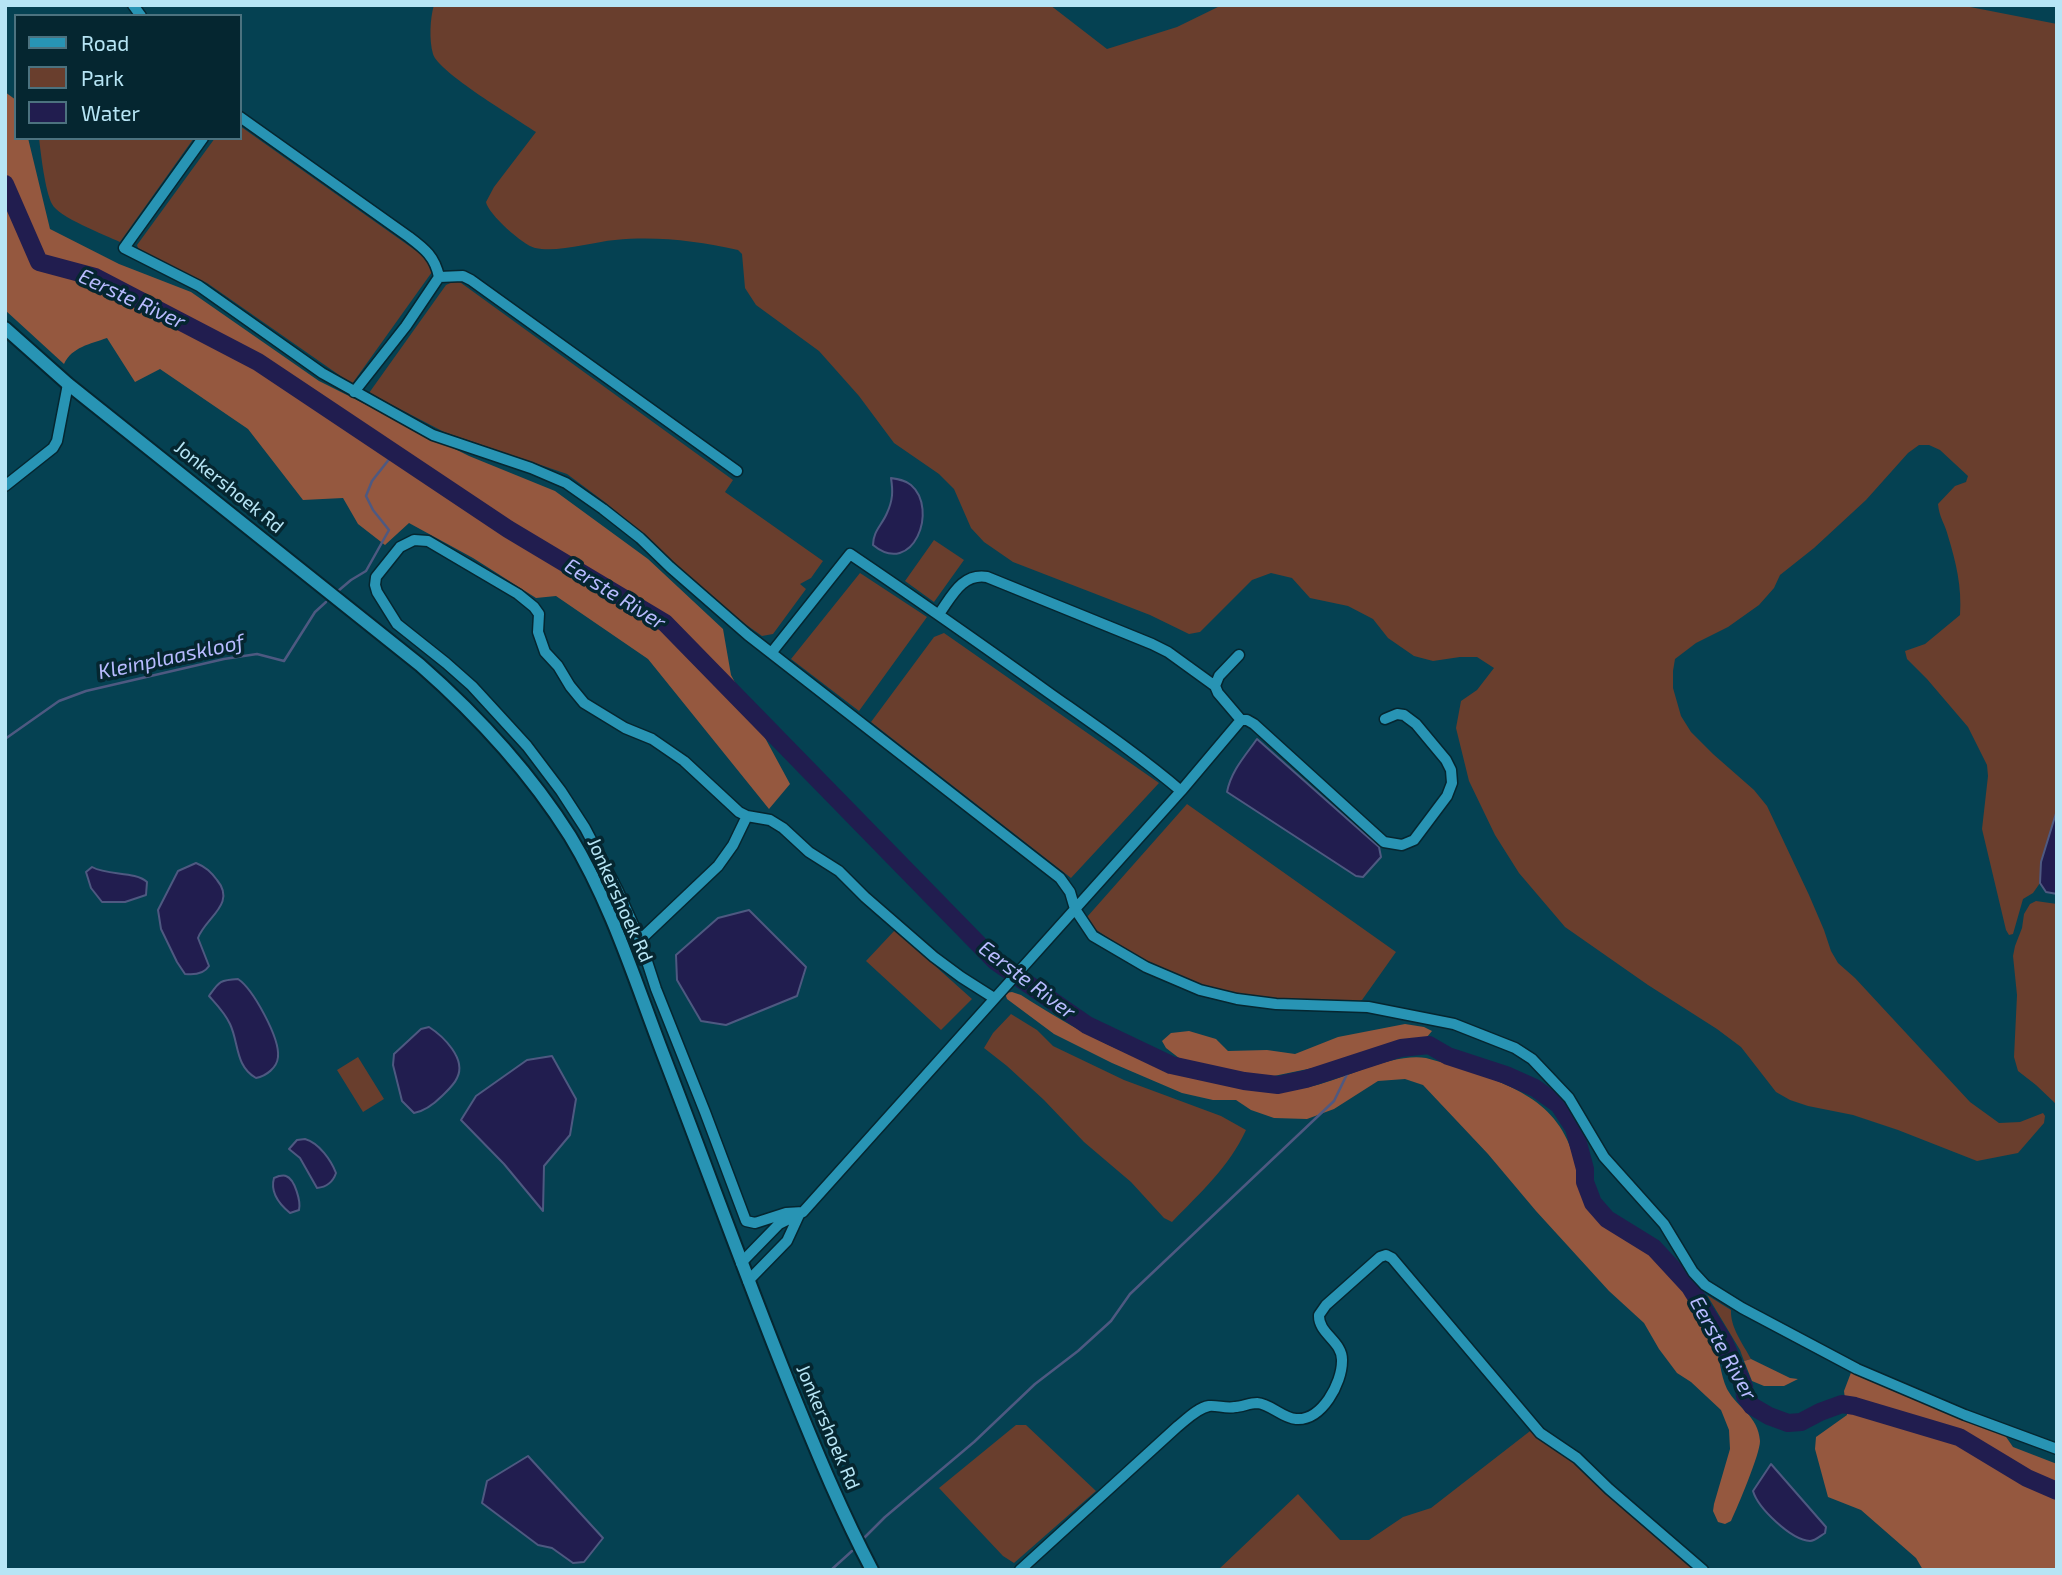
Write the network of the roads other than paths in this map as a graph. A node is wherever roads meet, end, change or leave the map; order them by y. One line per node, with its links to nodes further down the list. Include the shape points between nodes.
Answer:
1 (242, 118): 3 (street, via 426,250 435,260)
2 (202, 140): 6 (street, via 124,248 199,286)
3 (439, 277): 6 (street); 7 (street, via 471,280)
4 (8, 333): 5 (street, Jonkershoek Rd)
5 (68, 384): 8 (street, via 57,442); 21 (street, Jonkershoek Rd, via 421,665 507,750 537,788 599,891)
6 (354, 392): 10 (street, via 433,435 566,483 640,538 716,609)
7 (737, 471)
8 (5, 485)
9 (939, 614): 10 (street, via 850,554); 12 (street, via 961,582 973,576 987,577 1152,643); 15 (street)
10 (772, 652): 17 (street, via 1060,878)
11 (1239, 655): 12 (street)
12 (1215, 686): 14 (street)
13 (1385, 719): 14 (street, via 1397,714 1407,717 1451,770 1447,796 1414,840 1402,845 1384,842 1254,724)
14 (1241, 720): 15 (street)
15 (1181, 791): 17 (street)
16 (747, 816): 18 (street, via 718,866); 18 (street, via 652,738 584,703 545,652 538,632 539,614 526,600 428,541 407,542 390,558 375,585 392,619 472,687 544,768 585,828); 19 (street, via 783,828 934,957)
17 (1075, 909): 19 (street); 23 (street, via 1099,940 1200,990 1276,1004 1368,1007 1454,1024 1515,1048 1569,1098 1604,1157 1664,1224 1705,1285 1857,1368)
18 (640, 940): 20 (street, via 746,1221)
19 (994, 998): 20 (street)
20 (801, 1214): 21 (street, via 779,1224); 22 (street, via 787,1241)
21 (741, 1263): 22 (street, Jonkershoek Rd)
22 (748, 1281): 24 (street, Jonkershoek Rd, via 825,1475)
23 (2057, 1449)
24 (872, 1570)
25 (1020, 1570): 26 (street, via 1202,1408 1258,1403 1297,1419 1319,1411 1329,1399 1342,1363 1339,1346 1322,1327 1319,1315 1386,1255 1540,1433 1577,1458)
26 (1703, 1570)

